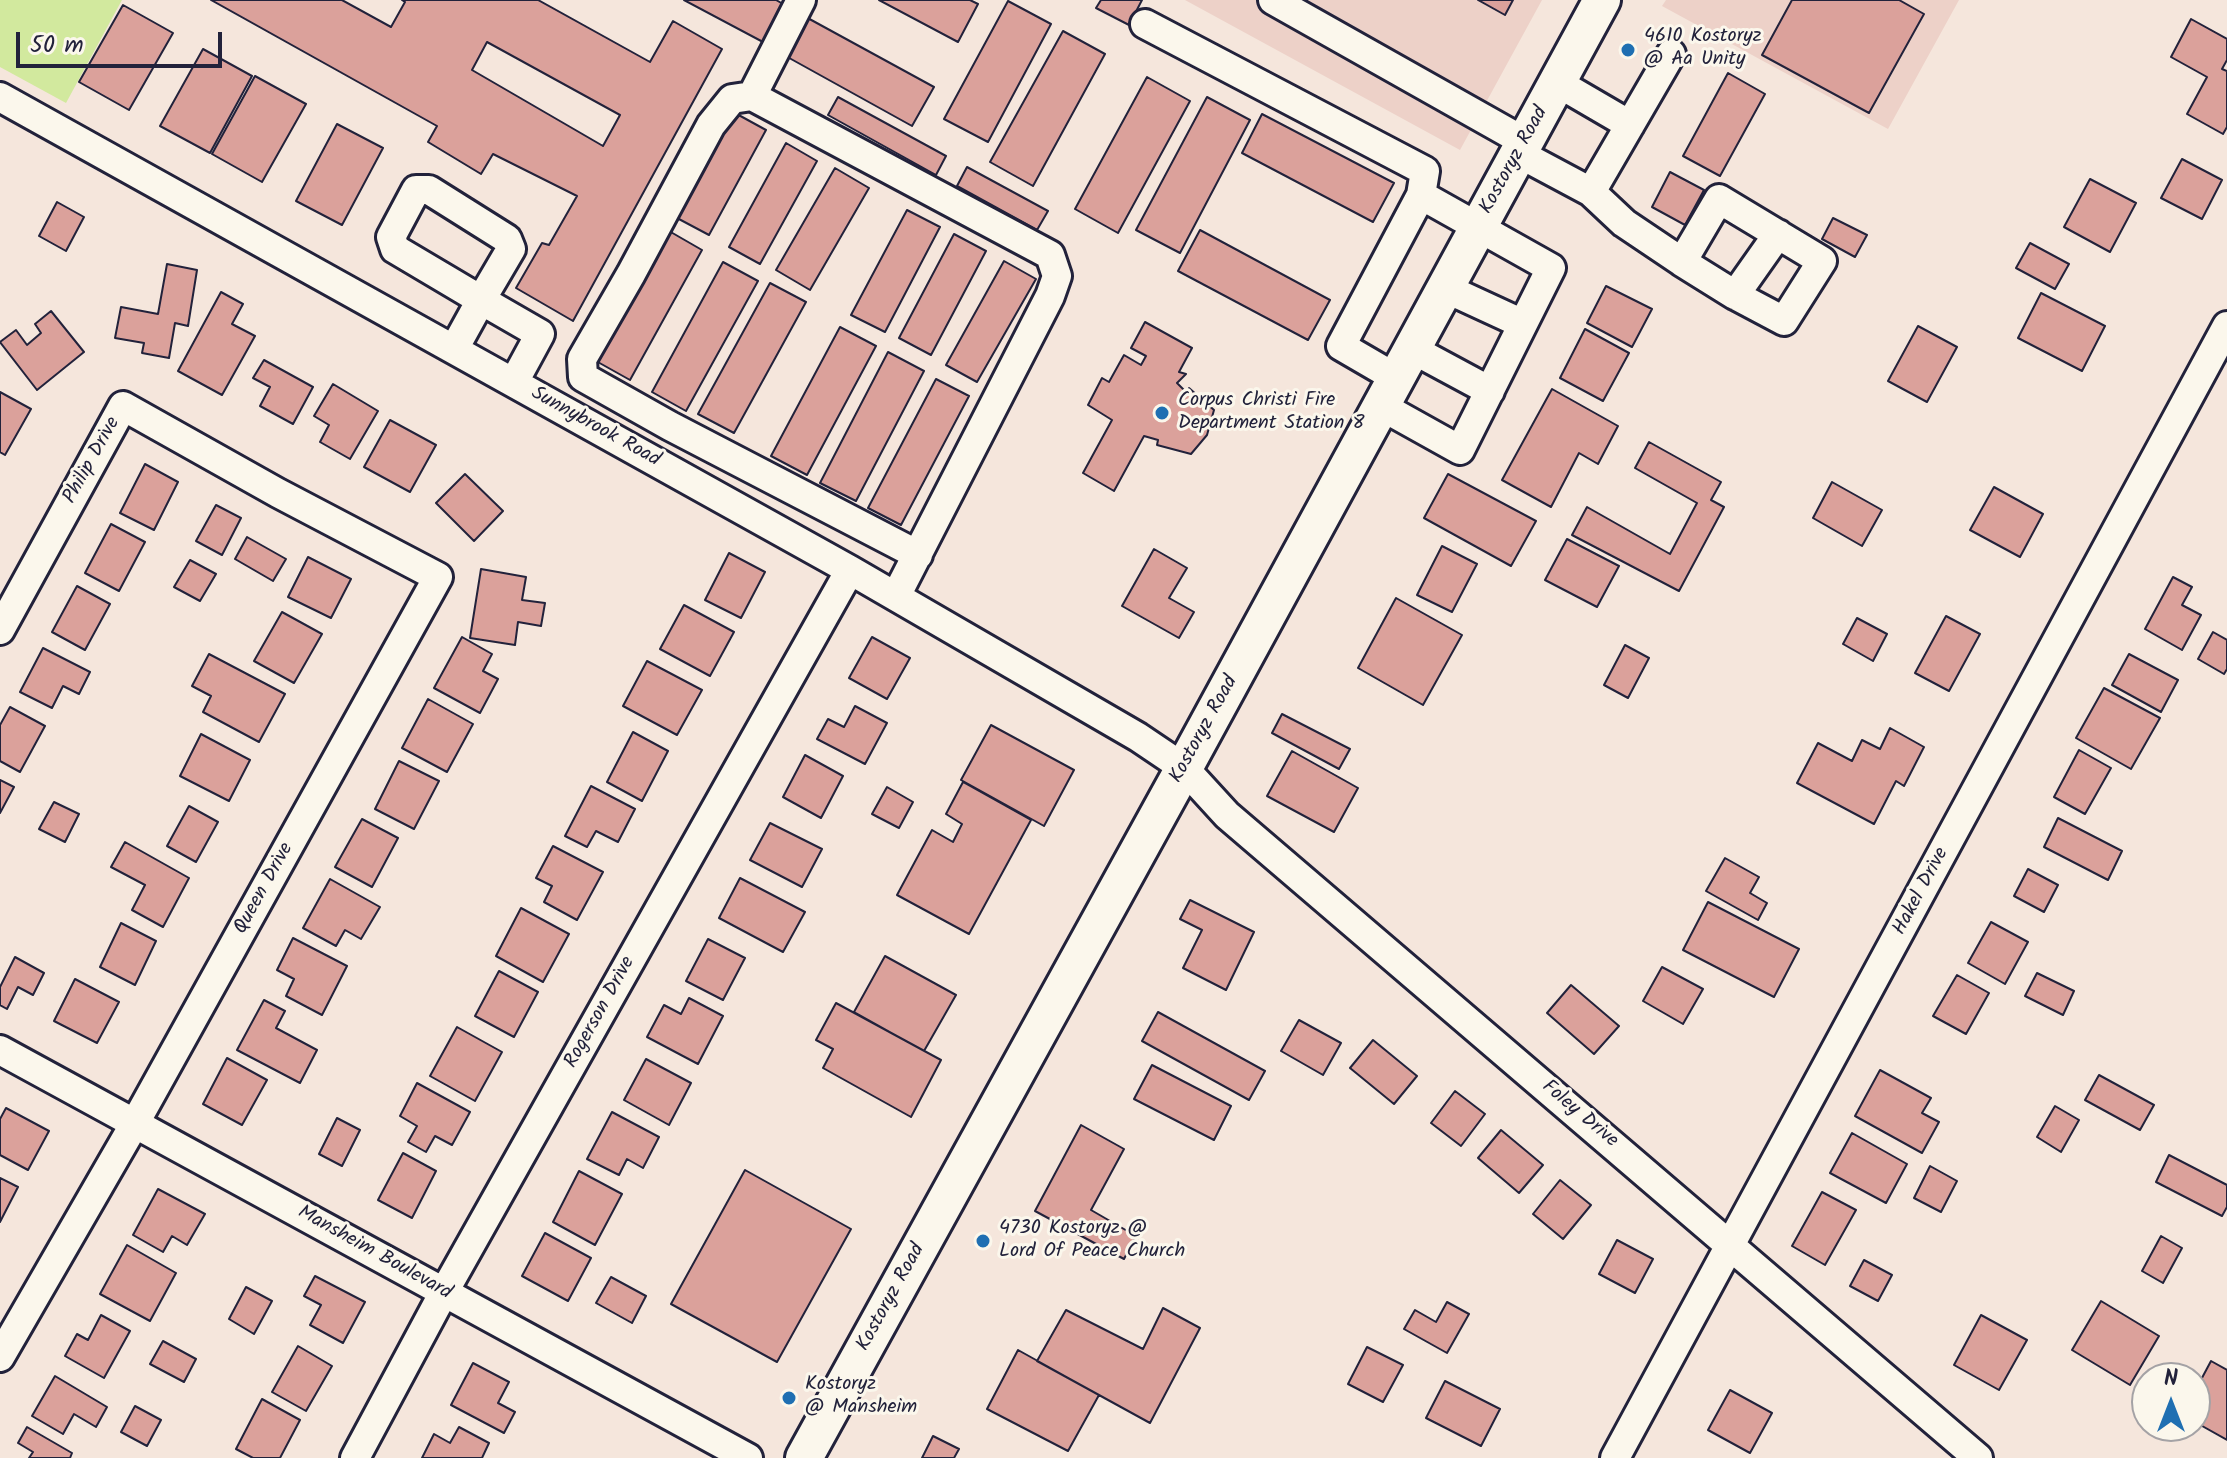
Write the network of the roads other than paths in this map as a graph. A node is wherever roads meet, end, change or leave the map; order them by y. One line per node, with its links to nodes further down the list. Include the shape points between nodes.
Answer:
1 (801, 0): 7 (street)
2 (1273, 0): 10 (street)
3 (1602, 0): 6 (main road, Kostoryz Road)
4 (1145, 24): 12 (street, via 1425,171)
5 (1671, 54): 9 (street)
6 (1558, 83): 9 (street); 10 (main road, Kostoryz Road)
7 (752, 96): 25 (street, via 1050,255 1057,276 1050,296); 25 (street, via 732,99 711,125 582,359 583,377)
8 (0, 97): 20 (street, Sunnybrook Road)
9 (1630, 125): 11 (street)
10 (1522, 148): 11 (street); 13 (main road, Kostoryz Road)
11 (1591, 192): 15 (street, via 1624,223)
12 (1421, 195): 13 (street); 21 (street, via 1341,346)
13 (1479, 225): 16 (main road, Kostoryz Road); 18 (street, via 1551,268)
14 (1778, 234): 15 (street, via 1719,199); 17 (street); 17 (street, via 1822,261 1784,321)
15 (1682, 262): 17 (street)
16 (1445, 288): 18 (street); 21 (main road, Kostoryz Road)
17 (1735, 295)
18 (1523, 324): 23 (street)
19 (2227, 326): 32 (street, Hakel Drive)
20 (454, 349): 22 (street, Sunnybrook Road); 22 (street, via 481,300 540,334)
21 (1397, 378): 23 (street); 23 (street, via 1460,450); 29 (main road, Kostoryz Road)
22 (514, 382): 26 (street, Sunnybrook Road)
23 (1490, 391)
24 (278, 493): 28 (street, Philip Drive, via 123,406); 31 (street, Queen Drive, via 438,577)
25 (918, 555): 27 (street)
26 (850, 570): 27 (street, Sunnybrook Road); 33 (street, Rogerson Drive)
27 (896, 596): 29 (street, Sunnybrook Road)
28 (0, 630)
29 (1184, 768): 32 (street, Foley Drive, via 1227,815); 37 (main road, Kostoryz Road)
30 (0, 1050): 31 (street, Mansheim Boulevard)
31 (135, 1123): 33 (street, Mansheim Boulevard); 34 (street, Queen Drive)
32 (1732, 1246): 38 (street, Hakel Drive); 39 (street, Foley Drive)
33 (444, 1292): 35 (street, Rogerson Drive); 36 (street, Mansheim Boulevard)
34 (0, 1357)
35 (355, 1458)
36 (748, 1458)
37 (804, 1458)
38 (1615, 1458)
39 (1978, 1458)

